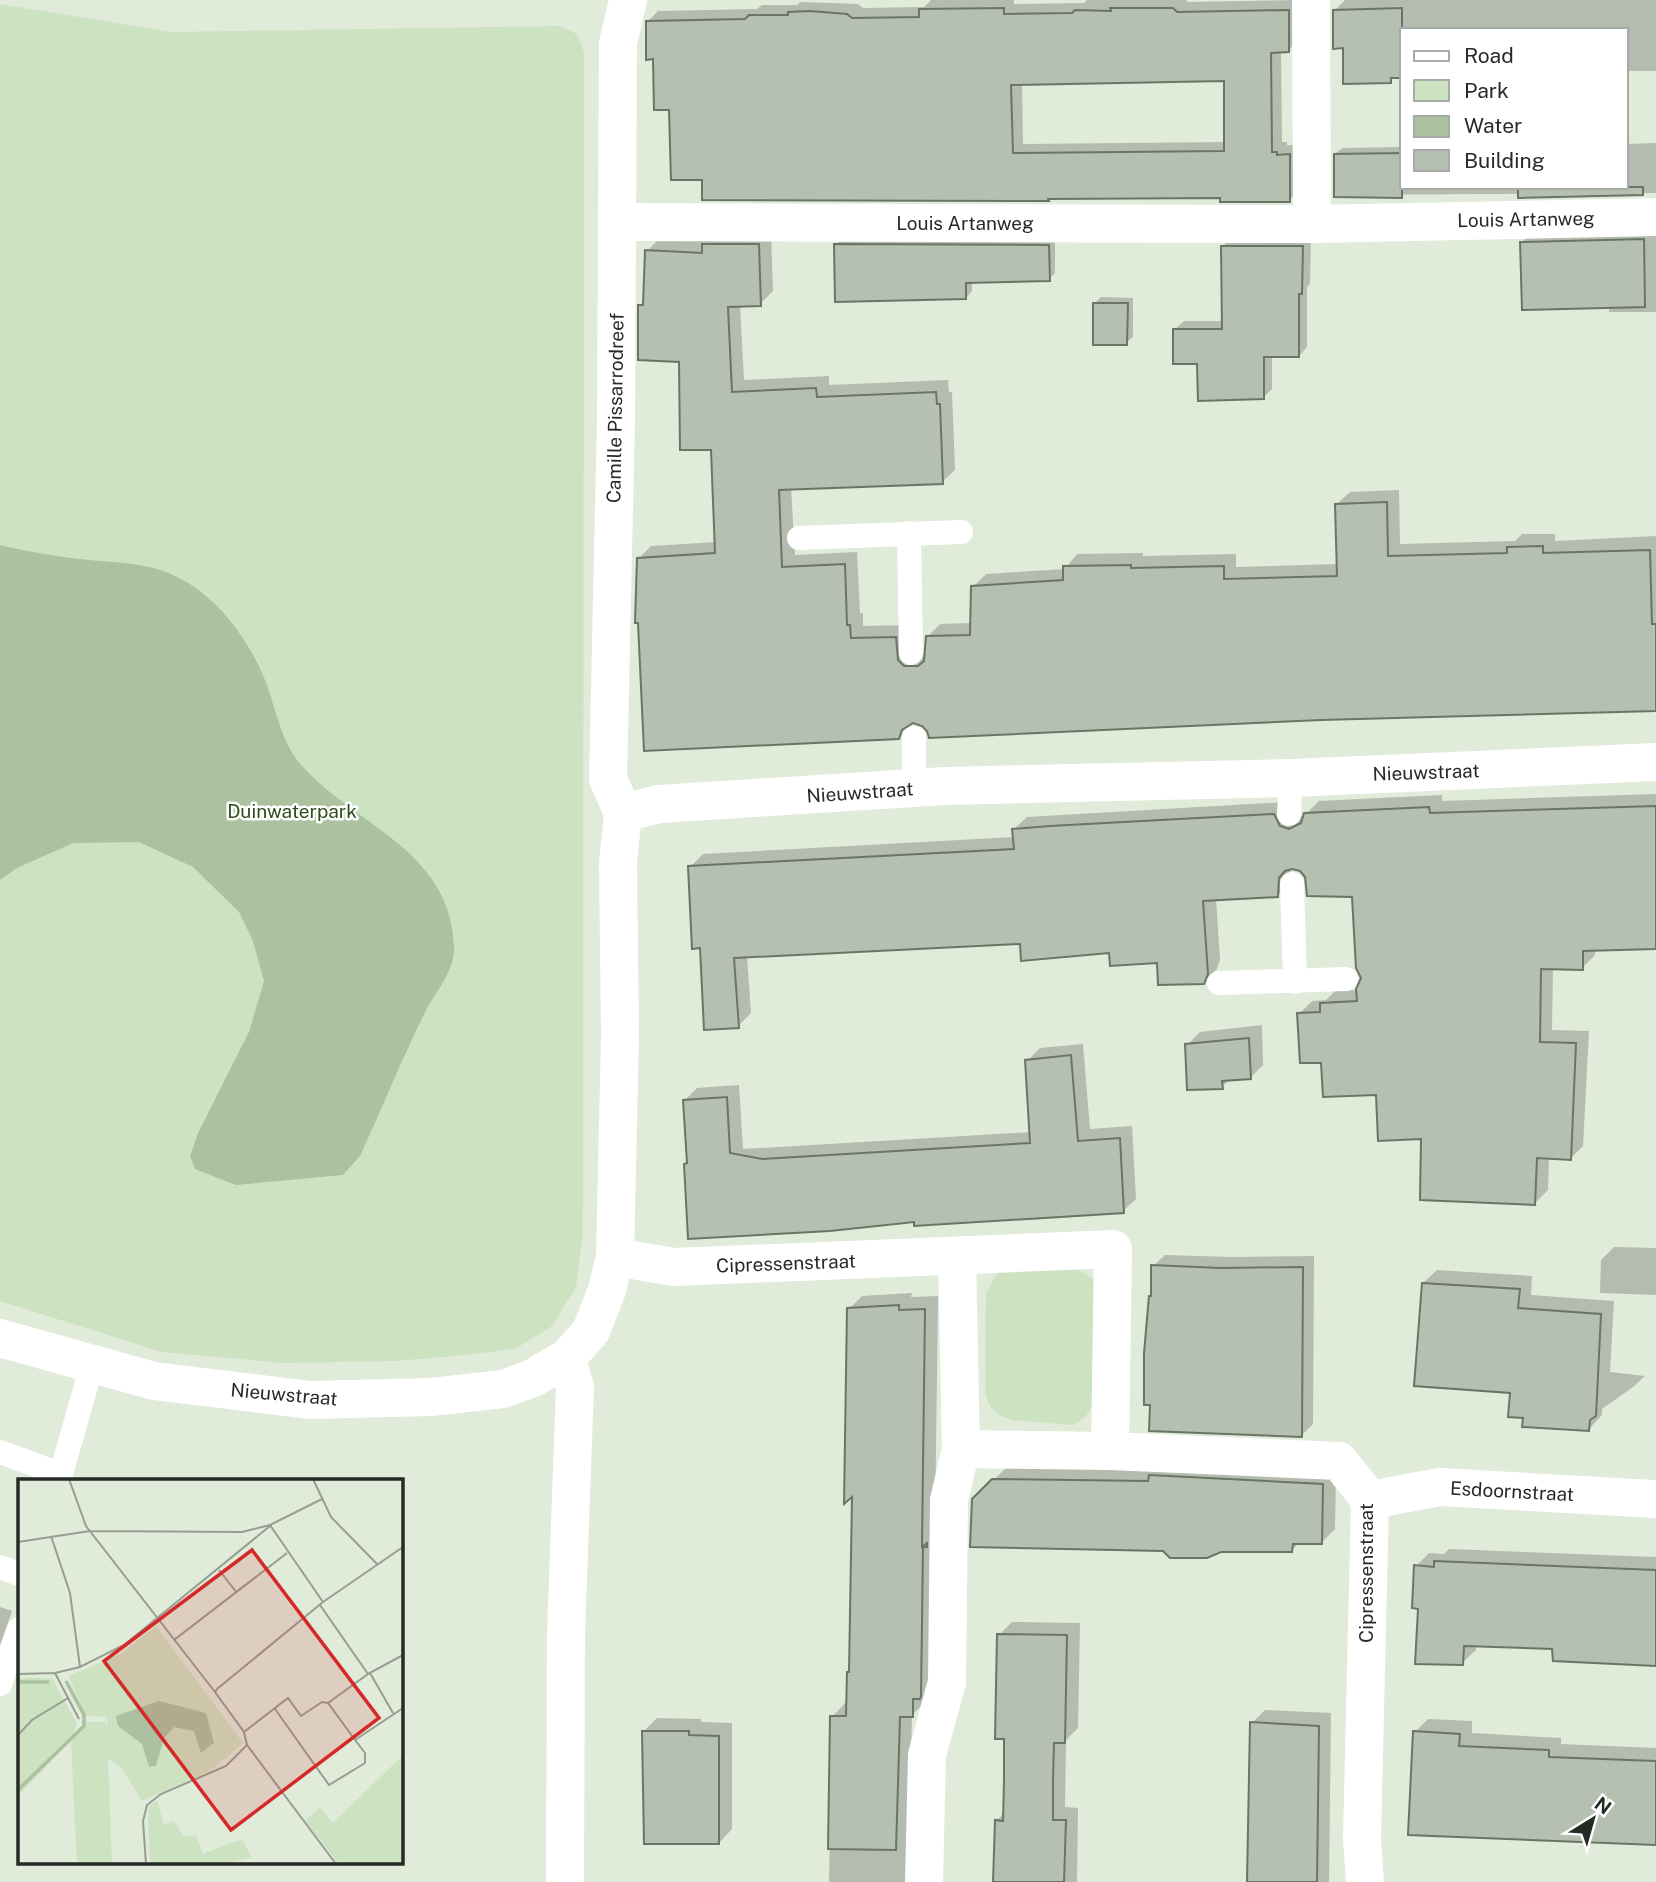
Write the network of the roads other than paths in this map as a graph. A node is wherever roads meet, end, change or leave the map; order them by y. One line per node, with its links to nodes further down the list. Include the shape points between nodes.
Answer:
1 (628, 0): 4 (street, Camille Pissarrodreef, via 618,43)
2 (1311, 0): 5 (street)
3 (1656, 217): 5 (street, Louis Artanweg)
4 (617, 222): 5 (street, Louis Artanweg); 13 (street, Camille Pissarrodreef, via 608,779)
5 (1312, 224)
6 (961, 532): 7 (lane)
7 (909, 533): 8 (lane); 9 (lane)
8 (799, 538)
9 (911, 653)
10 (914, 738): 12 (lane)
11 (1656, 762): 12 (street, Nieuwstraat, via 1290,796 945,786)
12 (914, 789): 13 (street, Nieuwstraat, via 659,804)
13 (623, 813): 18 (street, Nieuwstraat, via 618,863)
14 (1292, 884): 16 (lane)
15 (1346, 979): 16 (lane)
16 (1296, 982): 17 (lane)
17 (1219, 983)
18 (615, 1257): 19 (street, Cipressenstraat, via 674,1267); 21 (street, Nieuwstraat, via 591,1331)
19 (957, 1257): 23 (street); 24 (street, Cipressenstraat, via 1113,1249)
20 (0, 1338): 22 (street, Nieuwstraat)
21 (567, 1358): 22 (street, Nieuwstraat, via 503,1389 431,1397 324,1399 154,1381); 33 (street, via 575,1388 566,1633)
22 (92, 1365): 26 (lane)
23 (961, 1449): 24 (street, Cipressenstraat); 34 (street, via 949,1500 947,1682 927,1755)
24 (1110, 1451): 28 (street, Cipressenstraat, via 1339,1461)
25 (0, 1452): 26 (lane)
26 (59, 1478)
27 (1656, 1499): 28 (street, Esdoornstraat, via 1440,1487)
28 (1370, 1500): 35 (street, Cipressenstraat, via 1362,1839)
29 (0, 1567): 30 (lane)
30 (18, 1574)
31 (18, 1632): 32 (lane)
32 (0, 1684)
33 (565, 1882)
34 (924, 1882)
35 (1366, 1882)

